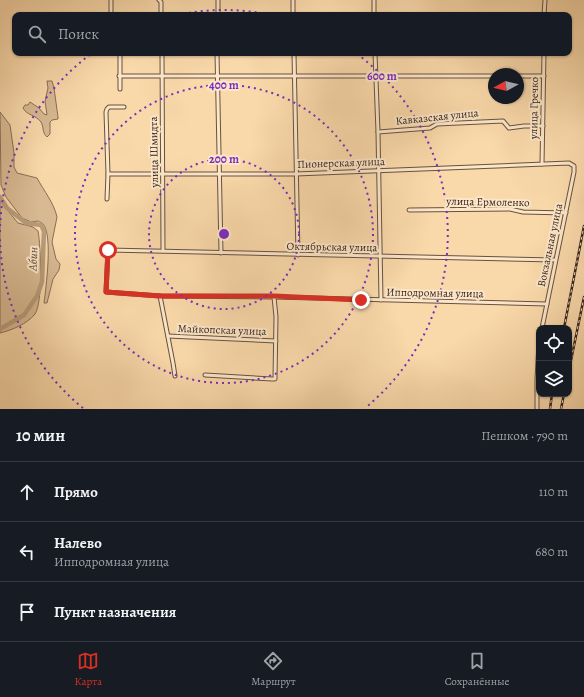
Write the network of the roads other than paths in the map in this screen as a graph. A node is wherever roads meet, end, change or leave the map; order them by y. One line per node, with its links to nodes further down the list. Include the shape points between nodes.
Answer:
1 (111, 0): 7 (street)
2 (159, 0): 8 (street)
3 (218, 0): 9 (street)
4 (293, 0): 10 (street)
5 (374, 0): 11 (street)
6 (545, 0): 12 (street)
7 (111, 12)
8 (161, 12)
9 (218, 12)
10 (293, 12)
11 (374, 12)
12 (544, 12)
13 (120, 56): 20 (street)
14 (162, 56): 19 (street, улица Шмидта)
15 (217, 56): 26 (street)
16 (294, 56): 21 (street)
17 (375, 56): 22 (street)
18 (544, 56): 25 (street, улица Гречко)
19 (162, 75): 20 (street); 26 (street); 34 (street, улица Шмидта)
20 (120, 76): 27 (street)
21 (295, 76): 22 (street); 26 (street); 37 (street)
22 (376, 76): 23 (street); 30 (street)
23 (488, 76)
24 (524, 76): 25 (street)
25 (544, 76): 29 (street, улица Гречко)
26 (217, 77): 36 (street)
27 (120, 89)
28 (124, 107): 35 (street, via 109,107 106,112)
29 (543, 126): 30 (street, Кавказская улица, via 509,128 503,121 436,124 430,128); 31 (street, улица Гречко)
30 (378, 132): 33 (street)
31 (542, 164): 32 (street, Пионерская улица, via 569,163); 33 (street, Пионерская улица)
32 (574, 166): 40 (street, Вокзальная улица)
33 (378, 170): 37 (street, Пионерская улица); 44 (street)
34 (163, 173): 35 (street, Пионерская улица); 36 (street, Пионерская улица); 41 (street, улица Шмидта)
35 (108, 174): 38 (street)
36 (219, 174): 37 (street, Пионерская улица); 42 (street)
37 (296, 174): 43 (street)
38 (107, 199)
39 (409, 210): 40 (street, улица Ермоленко, via 510,209 523,212)
40 (566, 212): 45 (street, Вокзальная улица)
41 (163, 251): 42 (street, Октябрьская улица); 46 (street, Октябрьская улица, via 108,250)
42 (221, 253): 43 (street, Октябрьская улица)
43 (298, 255): 44 (street, Октябрьская улица)
44 (380, 256): 45 (street, Октябрьская улица); 49 (street)
45 (555, 260): 50 (street, Вокзальная улица)
46 (106, 292): 47 (street, Ипподромная улица)
47 (160, 296): 48 (street, Ипподромная улица); 52 (street)
48 (274, 296): 49 (street, Ипподромная улица); 53 (street)
49 (381, 300): 50 (street, Ипподромная улица)
50 (547, 304): 51 (street, Вокзальная улица)
51 (543, 325)
52 (168, 336): 53 (street, Майкопская улица); 56 (street)
53 (276, 341): 55 (street, via 275,378)
54 (538, 361): 57 (street)
55 (205, 375)
56 (175, 376)
57 (537, 409)

